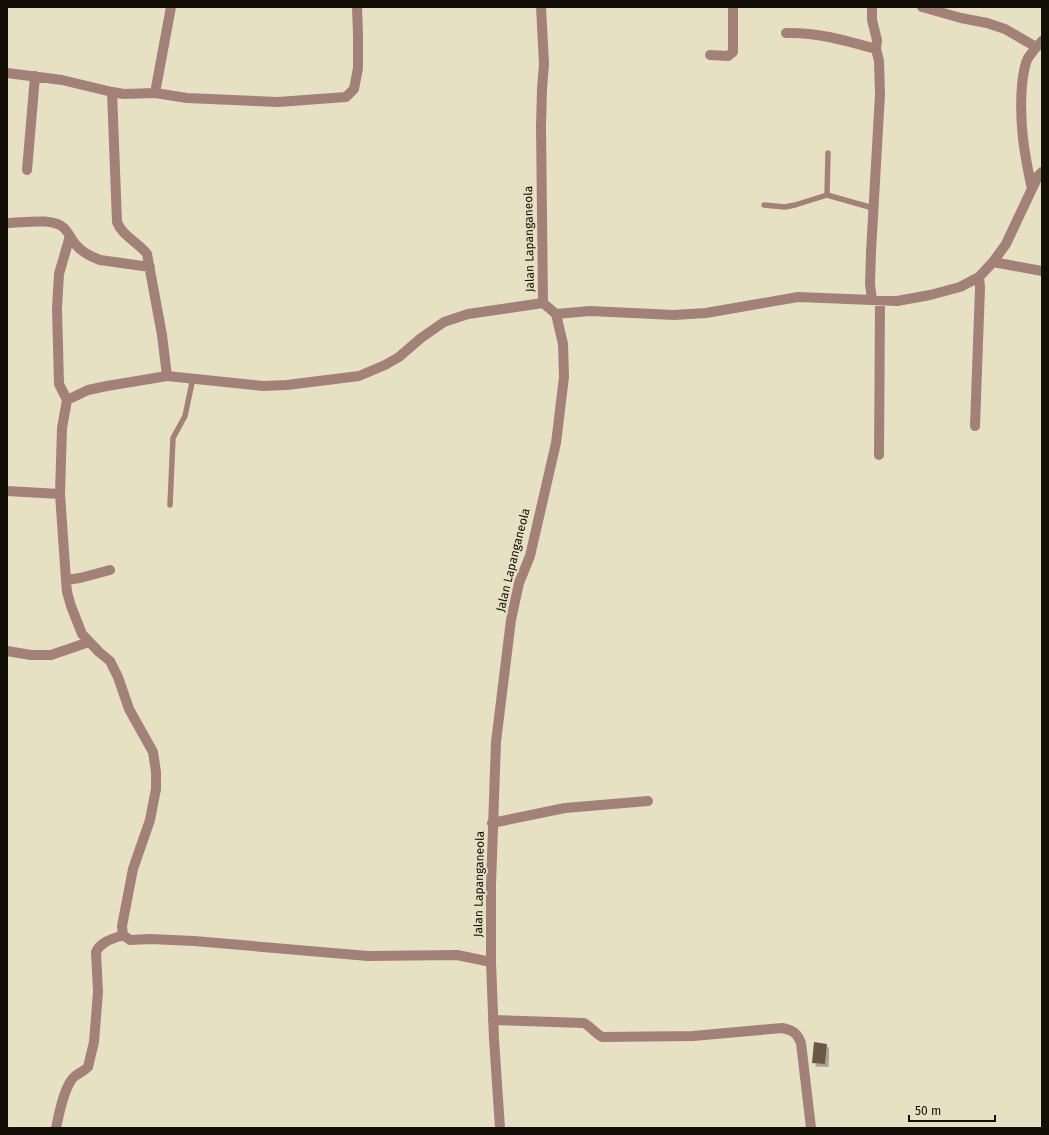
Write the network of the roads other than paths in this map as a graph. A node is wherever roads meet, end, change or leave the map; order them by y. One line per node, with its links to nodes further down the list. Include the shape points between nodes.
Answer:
1 (171, 7): 14 (street)
2 (357, 7): 14 (street, via 358,68 354,89 346,97 278,102 187,98)
3 (541, 7): 29 (street, Jalan Lapanganeola, via 544,64 541,119)
4 (733, 7): 10 (street, via 733,52 728,56)
5 (872, 7): 9 (street)
6 (922, 7): 8 (street, via 987,23)
7 (786, 33): 9 (street, via 800,32 828,37)
8 (1039, 44): 18 (street, via 1028,58 1021,97 1023,148)
9 (876, 50): 21 (street, via 880,94)
10 (710, 55)
11 (7, 73): 12 (street)
12 (35, 76): 13 (street); 16 (street)
13 (112, 92): 14 (street); 25 (street, via 117,222 130,239 142,248)
14 (155, 93)
15 (828, 153): 19 (lane)
16 (27, 170)
17 (1042, 172): 18 (street)
18 (1032, 189): 24 (street, via 1006,244)
19 (827, 195): 20 (lane, via 795,205); 21 (lane)
20 (764, 206)
21 (873, 208): 28 (street, via 870,284)
22 (7, 223): 23 (street, via 52,222 64,227)
23 (70, 236): 25 (street, via 77,247 86,254 105,260); 33 (street, via 59,274 57,308 59,384)
24 (993, 262): 26 (street); 27 (street)
25 (150, 267): 31 (street)
26 (1042, 271)
27 (978, 277): 28 (street, via 960,287 930,295 897,301); 34 (street, via 980,288)
28 (876, 301): 30 (street, via 798,297 706,313 590,311); 35 (street)
29 (543, 303): 30 (street, Jalan Lapanganeola); 32 (street, via 468,314 444,322 399,357 359,376 287,386 263,386)
30 (556, 314): 44 (street, Jalan Lapanganeola, via 563,344 564,377 556,444 530,556 519,583 511,620 496,742)
31 (167, 376): 32 (street); 33 (street, via 88,390)
32 (193, 378): 38 (lane, via 186,416 173,438)
33 (67, 400): 37 (street, via 62,428)
34 (975, 426)
35 (879, 455)
36 (7, 490): 37 (street)
37 (60, 494): 40 (street)
38 (170, 505)
39 (110, 570): 40 (street)
40 (66, 580): 41 (street, via 67,592 77,622)
41 (89, 642): 42 (street, via 51,655); 45 (street, via 110,661 129,710 153,752 156,772 156,789 150,820 133,869 122,926)
42 (7, 651)
43 (648, 801): 44 (street, via 565,808)
44 (492, 823): 46 (street, Jalan Lapanganeola)
45 (123, 935): 46 (street, via 130,940 194,941 368,956 457,955); 48 (street, via 98,946 94,1042 88,1067 74,1077 68,1086)
46 (491, 962): 47 (street, Jalan Lapanganeola)
47 (493, 1020): 49 (street, Jalan Lapanganeola); 50 (street, via 584,1023 602,1037 693,1036 782,1028 791,1030 801,1043)
48 (56, 1128)
49 (500, 1128)
50 (811, 1128)

